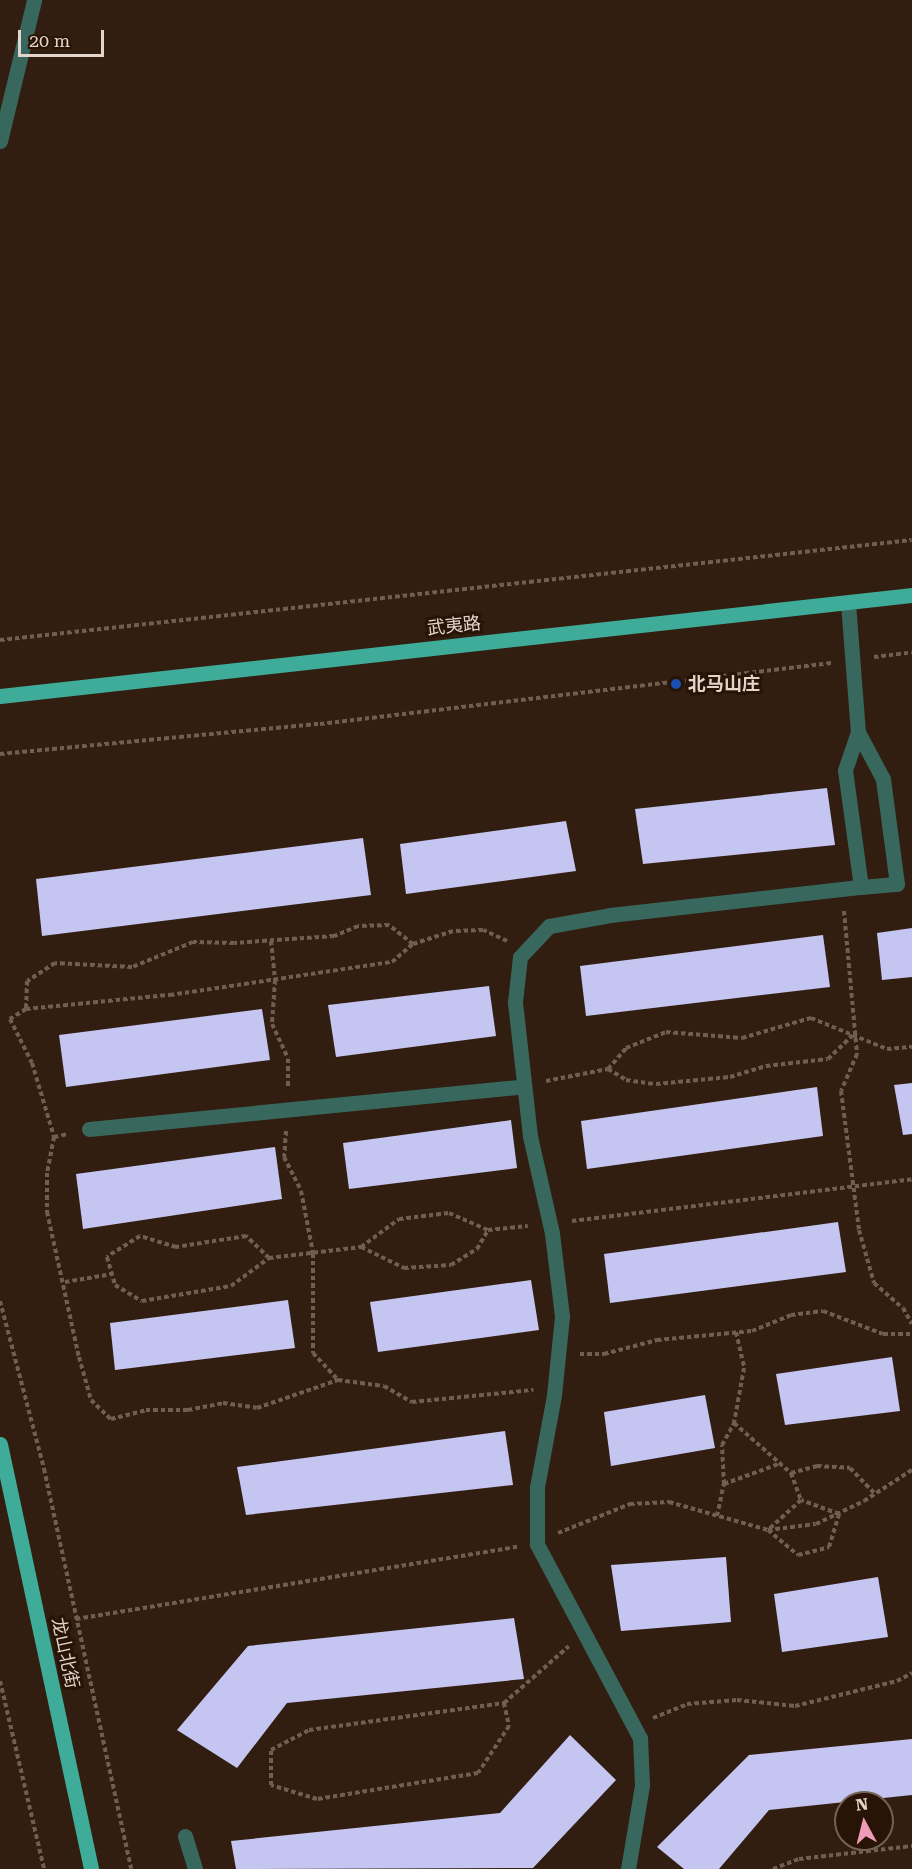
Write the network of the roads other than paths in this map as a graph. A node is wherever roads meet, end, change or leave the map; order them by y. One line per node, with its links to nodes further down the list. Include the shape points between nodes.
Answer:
1 (34, 0): 2 (street)
2 (0, 141)
3 (912, 595): 4 (main road, 武夷路)
4 (848, 603): 5 (main road, 武夷路); 6 (street)
5 (0, 696)
6 (858, 732): 7 (street, via 883,779); 8 (street, via 845,770)
7 (905, 883): 8 (street)
8 (855, 887): 9 (street, via 610,915 549,926 520,957 515,1002)
9 (524, 1086): 10 (street); 15 (street, via 530,1136 550,1224 562,1316 555,1388 537,1487 537,1544 640,1738 642,1785)
10 (89, 1129)
11 (0, 1444): 13 (main road, 龙山北街)
12 (185, 1836): 14 (street)
13 (91, 1869)
14 (195, 1869)
15 (628, 1869)

